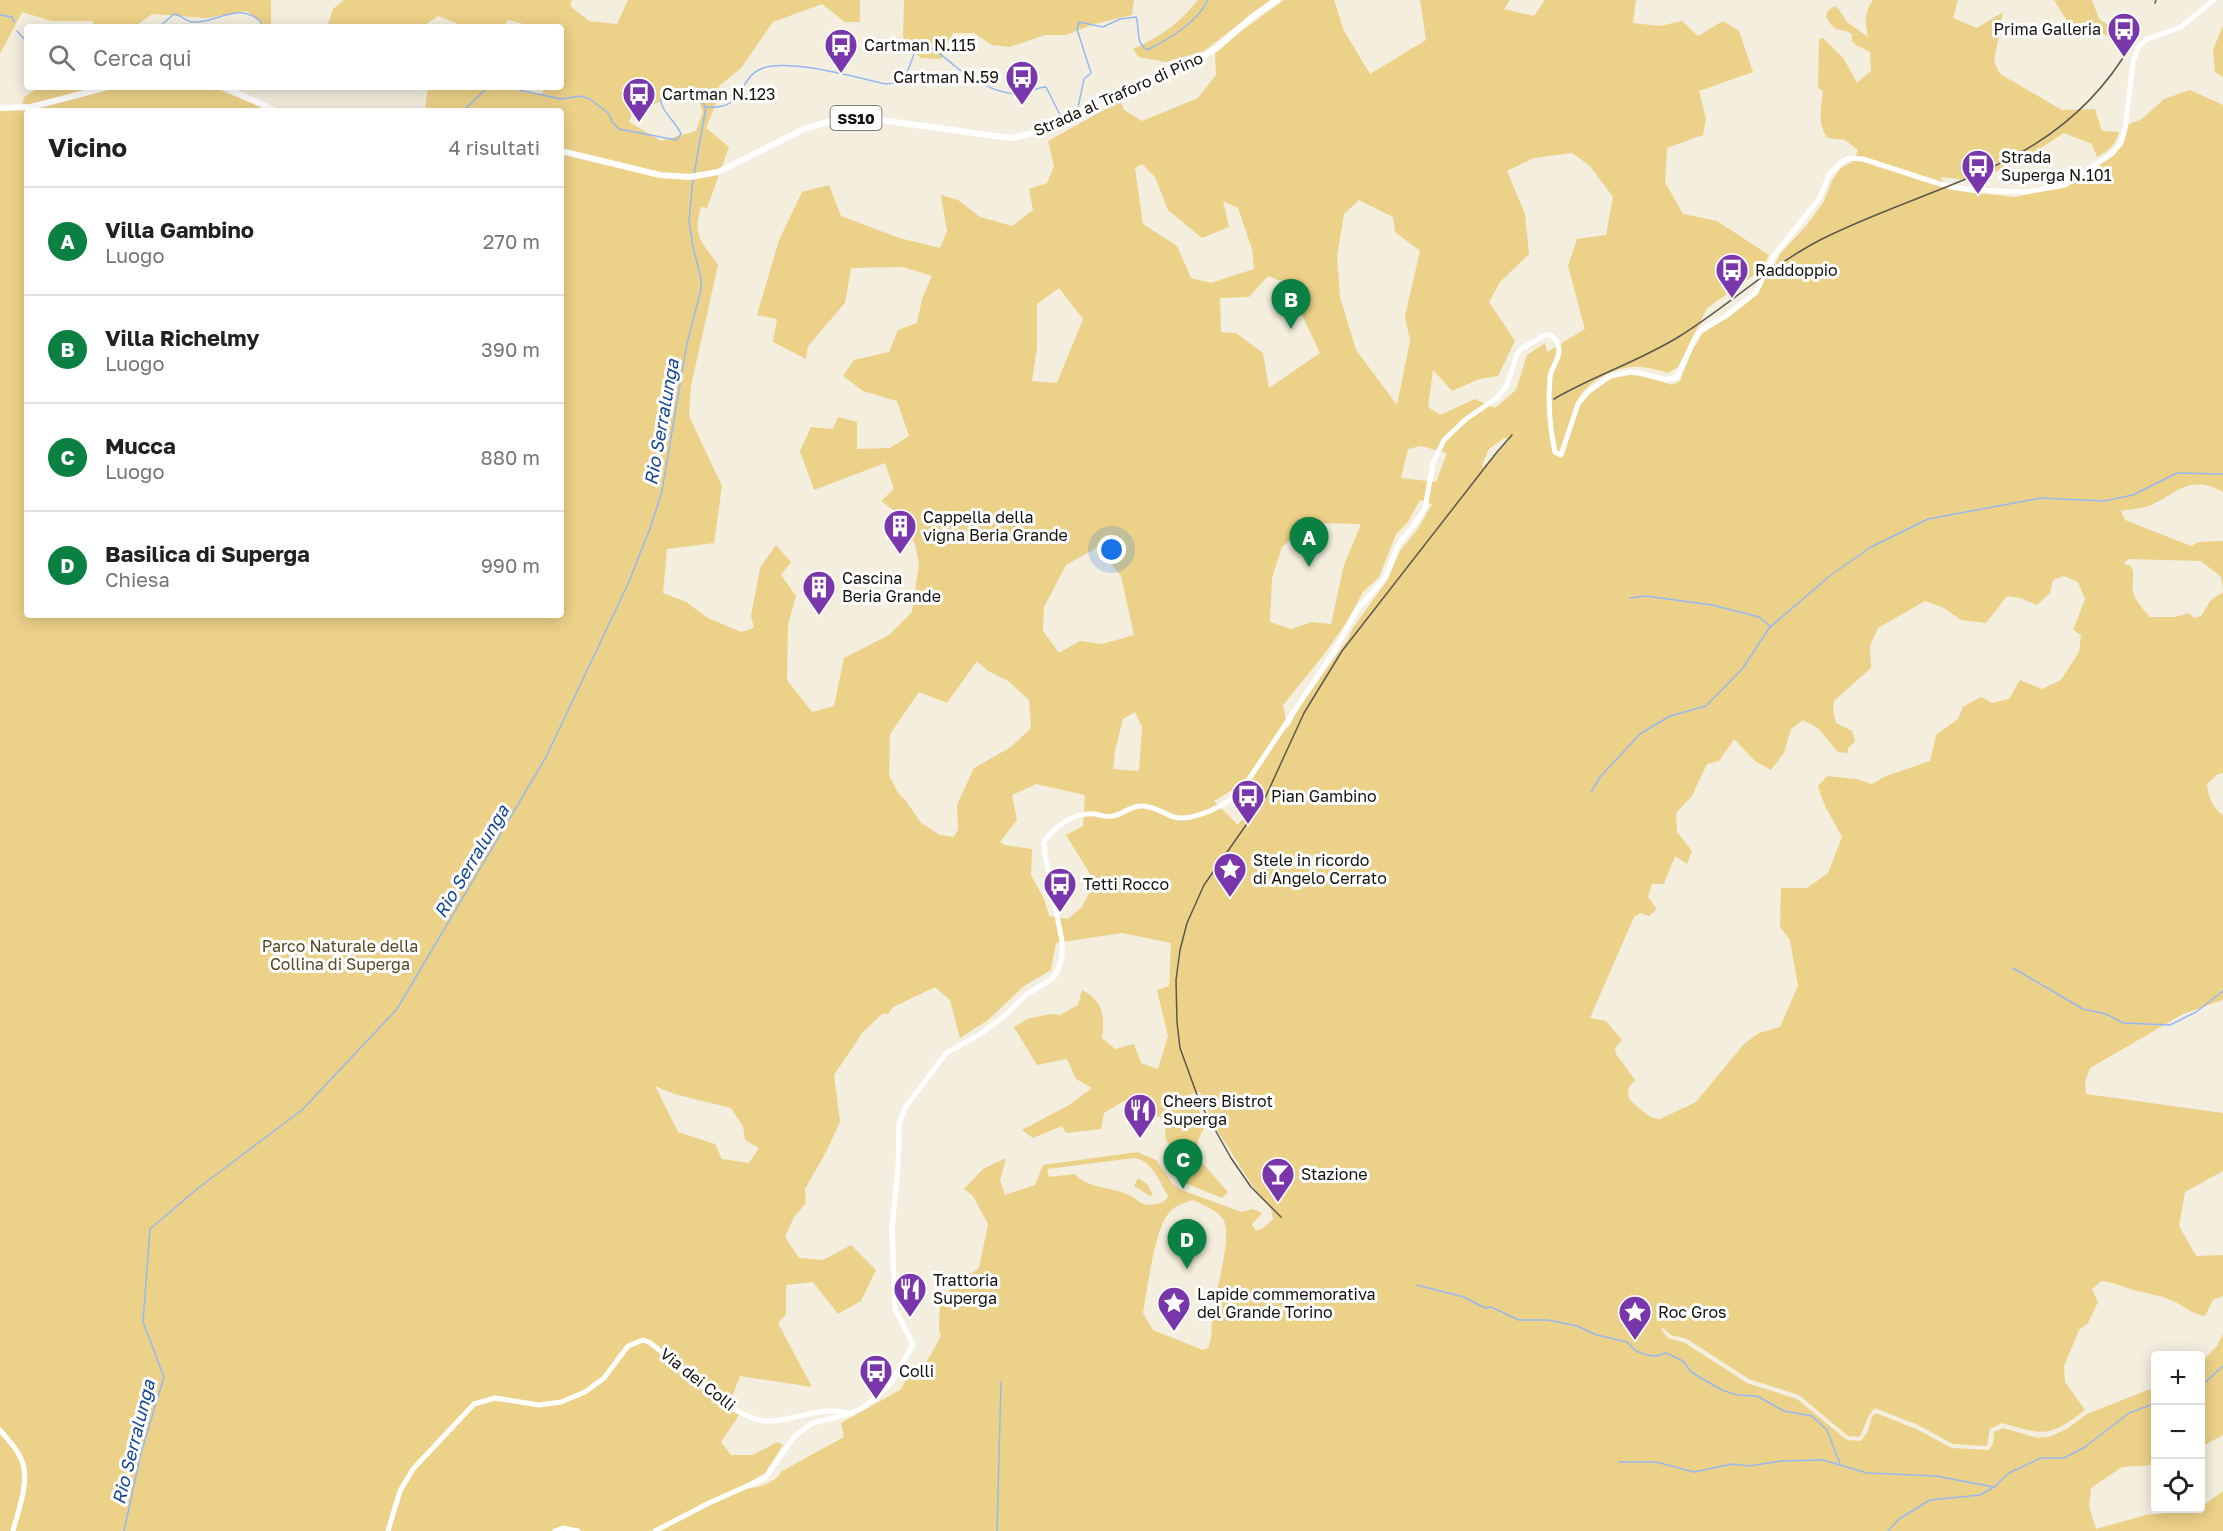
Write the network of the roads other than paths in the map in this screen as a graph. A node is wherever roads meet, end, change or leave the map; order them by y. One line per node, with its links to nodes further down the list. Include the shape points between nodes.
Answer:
1 (1277, 0): 7 (main road, Strada al Traforo di Pino / SS10, via 1210,52 1035,134 1012,138 842,118 804,129 728,168 681,177)
2 (2214, 0): 8 (street, via 2181,27 2138,46 2121,143 2069,183 2026,192 1971,190 1863,159 1842,162 1830,173 1819,199 1773,258 1756,292 1701,330 1677,377 1666,380 1631,372 1610,376 1578,404 1561,455 1555,452 1553,441 1550,393 1550,374 1560,353 1558,342 1545,334 1521,349 1507,385 1497,398 1456,427 1439,447 1425,508 1399,543 1385,578 1357,610 1241,791 1233,799 1187,818 1141,806 1116,816 1081,815 1060,825 1047,837 1044,855 1062,940 1058,970 1052,979 1027,994 979,1035 946,1053 905,1108 899,1124 892,1229 895,1309 913,1344 912,1350 892,1382)
3 (96, 90): 5 (main road, via 31,107)
4 (230, 90): 6 (main road)
5 (0, 108)
6 (270, 108)
7 (564, 152)
8 (849, 1414): 11 (street, Via dei Colli, via 811,1412 770,1422 753,1419 643,1340 628,1346 604,1378 561,1402 538,1405 495,1398 474,1404 409,1474); 14 (street, via 812,1424 802,1431 765,1478)
9 (0, 1430): 10 (street, via 24,1468)
10 (13, 1531)
11 (388, 1531)
12 (555, 1531): 13 (street)
13 (578, 1531)
14 (655, 1531)

